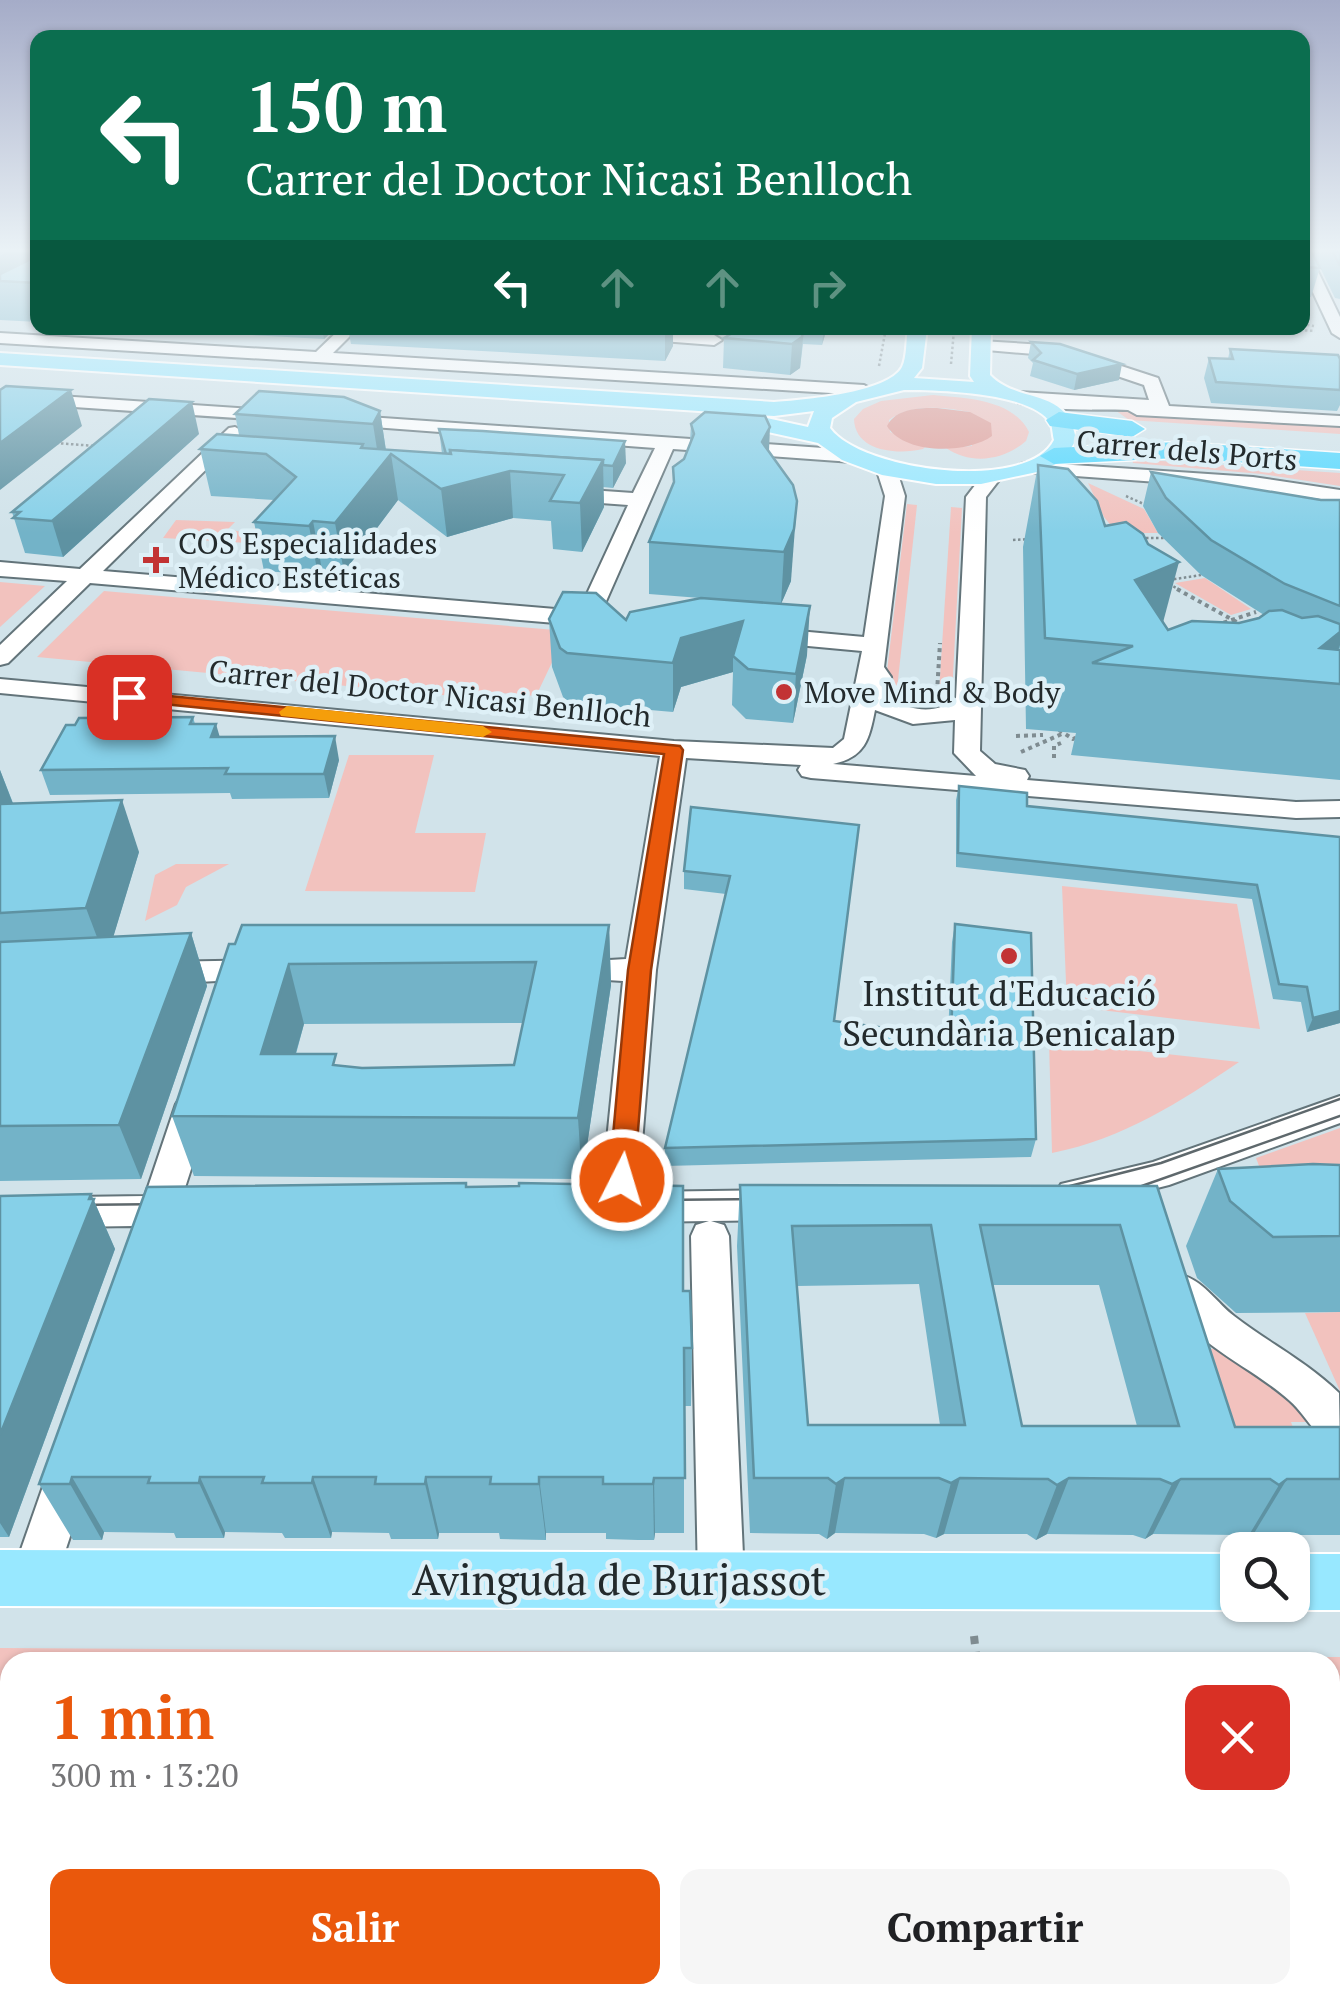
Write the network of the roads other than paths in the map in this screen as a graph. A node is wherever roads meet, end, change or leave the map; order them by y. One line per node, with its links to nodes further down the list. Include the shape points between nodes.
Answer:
1 (84, 347): 16 (street)
2 (108, 347): 9 (street)
3 (323, 347): 9 (street)
4 (327, 347): 9 (street)
5 (711, 347): 12 (street)
6 (915, 347): 13 (main road, via 912,368)
7 (981, 347): 14 (main road, via 980,376)
8 (1035, 347): 14 (street, via 1152,382 1160,406 1065,403)
9 (314, 357): 12 (street)
10 (0, 359): 16 (main road, via 774,409)
11 (0, 373): 23 (main road, via 769,424)
12 (696, 381): 16 (street)
13 (896, 384): 14 (main road); 16 (main road)
14 (1002, 392): 19 (main road)
15 (0, 393): 17 (street); 18 (street)
16 (850, 396): 23 (main road, via 820,420)
17 (253, 414): 18 (street); 26 (street)
18 (302, 414): 21 (street); 23 (street)
19 (1058, 419): 20 (street, via 1090,406); 22 (highway); 24 (main road, via 1065,444)
20 (1340, 422)
21 (666, 443): 23 (street); 34 (street)
22 (1340, 444)
23 (839, 448): 27 (main road)
24 (1054, 456): 25 (highway, via 1178,450); 28 (main road)
25 (1340, 460)
26 (198, 468): 29 (street); 37 (street)
27 (886, 468): 31 (main road); 41 (street, via 895,496)
28 (1028, 468): 30 (street, Carrer dels Ports); 31 (main road)
29 (220, 470)
30 (1108, 473): 33 (street, Carrer dels Ports); 35 (street)
31 (994, 475): 44 (street, via 976,497)
32 (530, 492): 34 (street)
33 (1340, 496)
34 (641, 500): 38 (street)
35 (1158, 503)
36 (0, 569): 37 (street)
37 (84, 577): 38 (street); 42 (street)
38 (587, 619): 39 (street)
39 (620, 622)
40 (742, 632): 41 (street)
41 (873, 656): 44 (street, via 886,708 941,716); 45 (street, Carrer del Doctor Nicasi Benlloch, via 851,748 823,758)
42 (0, 658)
43 (0, 686): 45 (street, Carrer del Doctor Nicasi Benlloch)
44 (968, 702): 46 (street, via 968,753 977,765)
45 (674, 750): 46 (street, Carrer del Doctor Nicasi Benlloch, via 810,770); 51 (street)
46 (1119, 793): 48 (street, Carrer del Doctor Nicasi Benlloch)
47 (1340, 808): 48 (street, Carrer del Doctor Nicasi Benlloch)
48 (1296, 810): 49 (street)
49 (1340, 820)
50 (544, 970): 51 (street)
51 (640, 970): 58 (street)
52 (294, 971): 53 (street)
53 (236, 972): 54 (street); 55 (street)
54 (135, 974)
55 (224, 1009)
56 (206, 1066): 63 (street)
57 (1340, 1108): 59 (street, via 1156,1175)
58 (622, 1180)
59 (1036, 1200)
60 (806, 1205): 61 (street)
61 (594, 1207)
62 (212, 1210): 63 (street)
63 (160, 1211): 64 (street); 66 (street)
64 (0, 1213)
65 (710, 1236): 71 (street)
66 (143, 1258)
67 (1184, 1293): 68 (street, via 1198,1313 1304,1383)
68 (1340, 1430)
69 (80, 1444): 70 (street)
70 (17, 1578): 71 (main road, Avinguda de Burjassot)
71 (722, 1578): 72 (main road, Avinguda de Burjassot)
72 (1220, 1582)
73 (1310, 1582): 74 (main road)
74 (1340, 1582)

